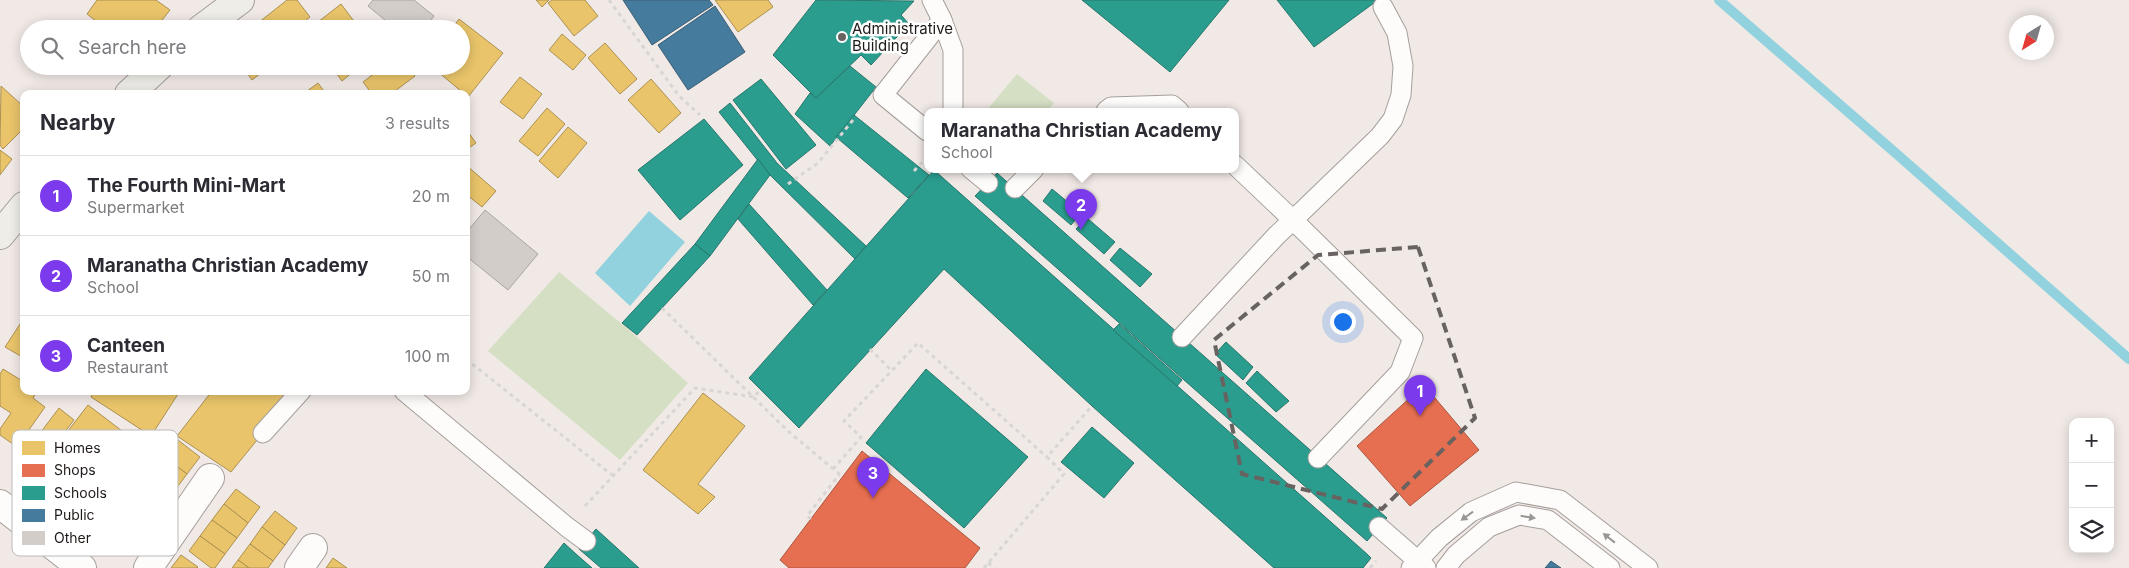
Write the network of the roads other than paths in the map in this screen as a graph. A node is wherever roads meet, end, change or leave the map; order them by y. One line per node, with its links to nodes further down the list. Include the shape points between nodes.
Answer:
1 (240, 0): 4 (main road)
2 (932, 0): 5 (lane)
3 (1383, 7): 16 (lane, via 1397,33 1403,66 1401,95 1393,119 1380,136)
4 (213, 20)
5 (942, 20): 8 (lane, via 953,50); 11 (lane, via 883,95)
6 (149, 75): 7 (main road)
7 (133, 90)
8 (953, 108)
9 (1110, 108): 10 (lane, via 1172,105)
10 (1175, 108)
11 (924, 129)
12 (1239, 168): 16 (lane)
13 (1030, 173): 14 (lane)
14 (1015, 188)
15 (20, 211): 17 (main road)
16 (1294, 220): 18 (lane, via 1276,235); 22 (lane, via 1412,338 1400,372)
17 (0, 235)
18 (1182, 337)
19 (297, 395): 21 (lane)
20 (409, 395): 28 (lane)
21 (263, 433)
22 (1318, 458)
23 (210, 478): 26 (street)
24 (0, 504): 25 (street)
25 (12, 513)
26 (178, 524)
27 (1379, 527): 31 (lane)
28 (586, 541)
29 (67, 556): 32 (street)
30 (156, 556): 33 (street)
31 (1418, 566): 36 (lane, one-way to 31, via 1560,500 1516,492 1470,512 1439,538)
32 (82, 568)
33 (148, 568)
34 (1446, 568): 35 (lane, one-way to 35, via 1456,555 1489,527 1519,515 1548,520)
35 (1610, 568)
36 (1648, 568)

